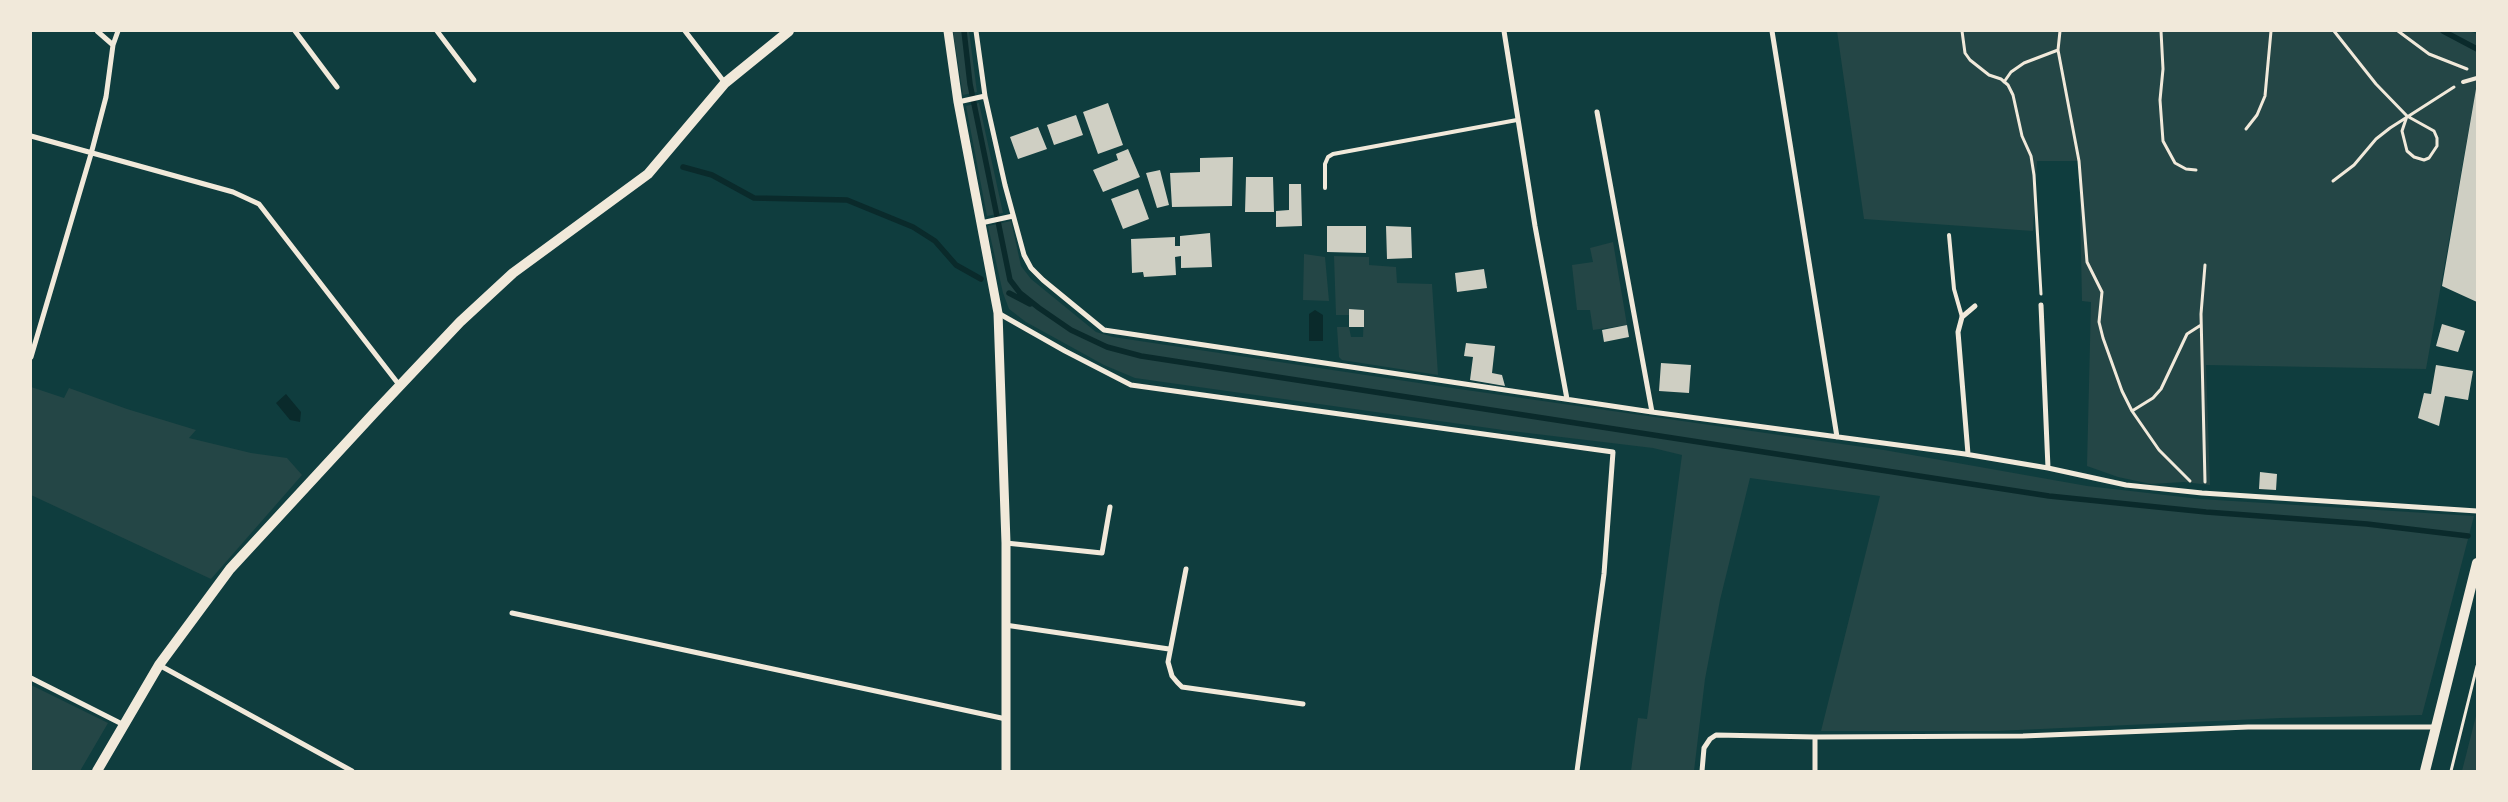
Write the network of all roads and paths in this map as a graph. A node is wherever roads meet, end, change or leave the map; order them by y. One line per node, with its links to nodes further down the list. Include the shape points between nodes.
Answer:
1 (97, 31): 17 (street)
2 (118, 31): 17 (street)
3 (295, 31): 25 (street)
4 (437, 31): 21 (street)
5 (686, 31): 24 (street)
6 (789, 31): 24 (main road)
7 (948, 31): 27 (street)
8 (976, 31): 26 (street)
9 (1504, 31): 30 (street)
10 (1772, 31): 51 (street)
11 (1962, 31): 22 (path, via 1965,53 1970,60)
12 (2060, 31): 18 (path)
13 (2162, 31): 34 (path, via 2160,100 2163,142 2175,163)
14 (2271, 31): 31 (path, via 2266,96)
15 (2334, 31): 29 (path)
16 (2398, 31): 19 (path, via 2429,54)
17 (114, 45): 33 (street, via 106,98)
18 (2058, 50): 22 (path, via 2024,64); 49 (path, via 2080,161 2087,262 2102,292 2099,322 2114,371)
19 (2470, 71)
20 (2477, 78): 23 (lane)
21 (474, 80)
22 (2004, 82): 41 (path, via 2013,95 2022,136 2031,156)
23 (2463, 82): 29 (path)
24 (725, 83): 47 (main road, via 648,174 513,273 460,322)
25 (336, 87)
26 (985, 96): 27 (street); 37 (street)
27 (962, 101): 38 (street)
28 (1597, 112): 50 (street)
29 (2406, 116): 29 (path, via 2402,131 2407,151 2414,157 2429,158 2436,146 2434,131); 35 (path)
30 (1517, 120): 36 (lane, via 1332,154 1325,164); 48 (street)
31 (2246, 129)
32 (31, 136): 33 (street)
33 (92, 154): 46 (street); 47 (street, via 232,192 259,204)
34 (2196, 170)
35 (2333, 181)
36 (1325, 188)
37 (1013, 216): 38 (street); 48 (street, via 1031,268 1104,330)
38 (985, 222): 43 (street)
39 (1949, 235): 44 (lane, via 1954,289)
40 (2205, 265): 45 (path)
41 (2041, 304): 53 (street)
42 (1975, 306): 44 (street)
43 (998, 313): 57 (street); 74 (street, via 1131,385 1613,452 1615,459 1604,574)
44 (1962, 317): 52 (street, via 1958,332)
45 (2201, 325): 49 (path, via 2187,334 2162,389); 54 (path, via 2205,483)
46 (31, 357)
47 (400, 386): 63 (main road, via 230,569)
48 (1568, 399): 50 (street)
49 (2132, 411): 54 (path, via 2159,450)
50 (1652, 412): 51 (street)
51 (1837, 437): 52 (street)
52 (1968, 454): 53 (street)
53 (2048, 468): 54 (street, via 2126,485)
54 (2200, 492): 56 (street)
55 (1110, 507): 57 (street, via 1102,553)
56 (2477, 511)
57 (1006, 543): 61 (street)
58 (2477, 564): 69 (main road)
59 (1186, 569): 62 (street)
60 (512, 613): 67 (street)
61 (1005, 625): 62 (street); 67 (street)
62 (1169, 649): 66 (street, via 1172,676 1182,687)
63 (159, 664): 68 (main road); 72 (street)
64 (2477, 666): 78 (path)
65 (31, 678): 68 (street)
66 (1303, 704)
67 (1006, 719): 73 (street)
68 (124, 725): 71 (main road)
69 (2436, 727): 70 (street, via 2248,727 2023,736); 77 (main road)
70 (1815, 737): 75 (street, via 1716,735 1704,748); 76 (street)
71 (97, 771)
72 (352, 771)
73 (1006, 771)
74 (1577, 771)
75 (1702, 771)
76 (1815, 771)
77 (2425, 771)
78 (2452, 771)

